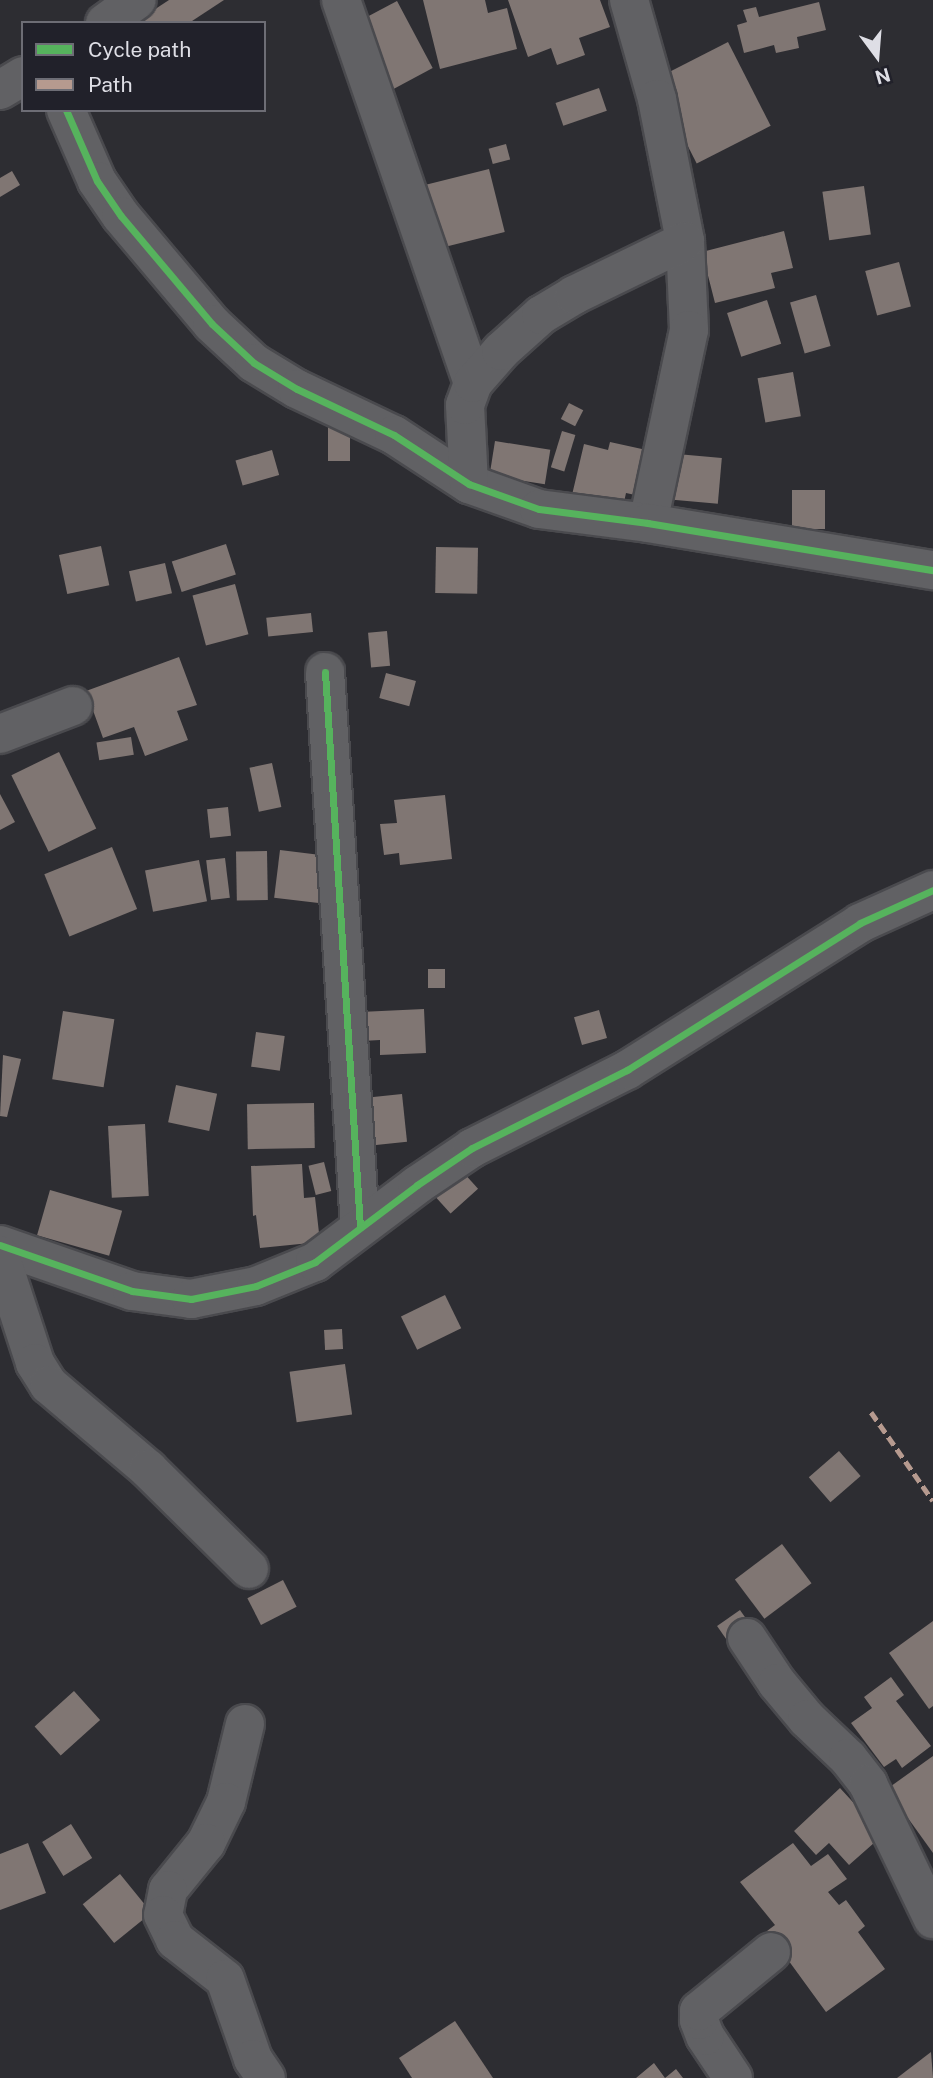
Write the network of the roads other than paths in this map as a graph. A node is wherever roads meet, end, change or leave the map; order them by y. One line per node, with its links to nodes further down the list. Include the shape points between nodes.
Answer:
1 (138, 0): 4 (street)
2 (341, 0): 9 (street)
3 (629, 0): 8 (street, via 657,99)
4 (108, 21)
5 (21, 77): 6 (street)
6 (0, 90)
7 (67, 112): 10 (street, via 109,199 212,324 254,363 394,435)
8 (685, 242): 9 (street, via 541,315); 11 (street, via 689,330)
9 (473, 383): 10 (street, via 466,405)
10 (468, 484): 11 (street, via 539,509)
11 (649, 523): 12 (street)
12 (933, 570)
13 (325, 672): 17 (street)
14 (73, 706): 15 (street)
15 (0, 734)
16 (933, 890): 17 (street, via 860,923 627,1070 472,1148)
17 (359, 1227): 18 (street, via 315,1262 256,1286 191,1298 132,1291)
18 (0, 1245)
19 (0, 1255): 20 (street, via 34,1363 49,1385 148,1469)
20 (249, 1569)
21 (747, 1638): 23 (street, via 777,1683 867,1784)
22 (245, 1724): 25 (street, via 226,1802 206,1843 168,1890 163,1915 175,1940 225,1979 253,2059)
23 (933, 1919)
24 (771, 1952): 26 (street, via 699,2011 705,2036)
25 (266, 2078)
26 (733, 2078)

